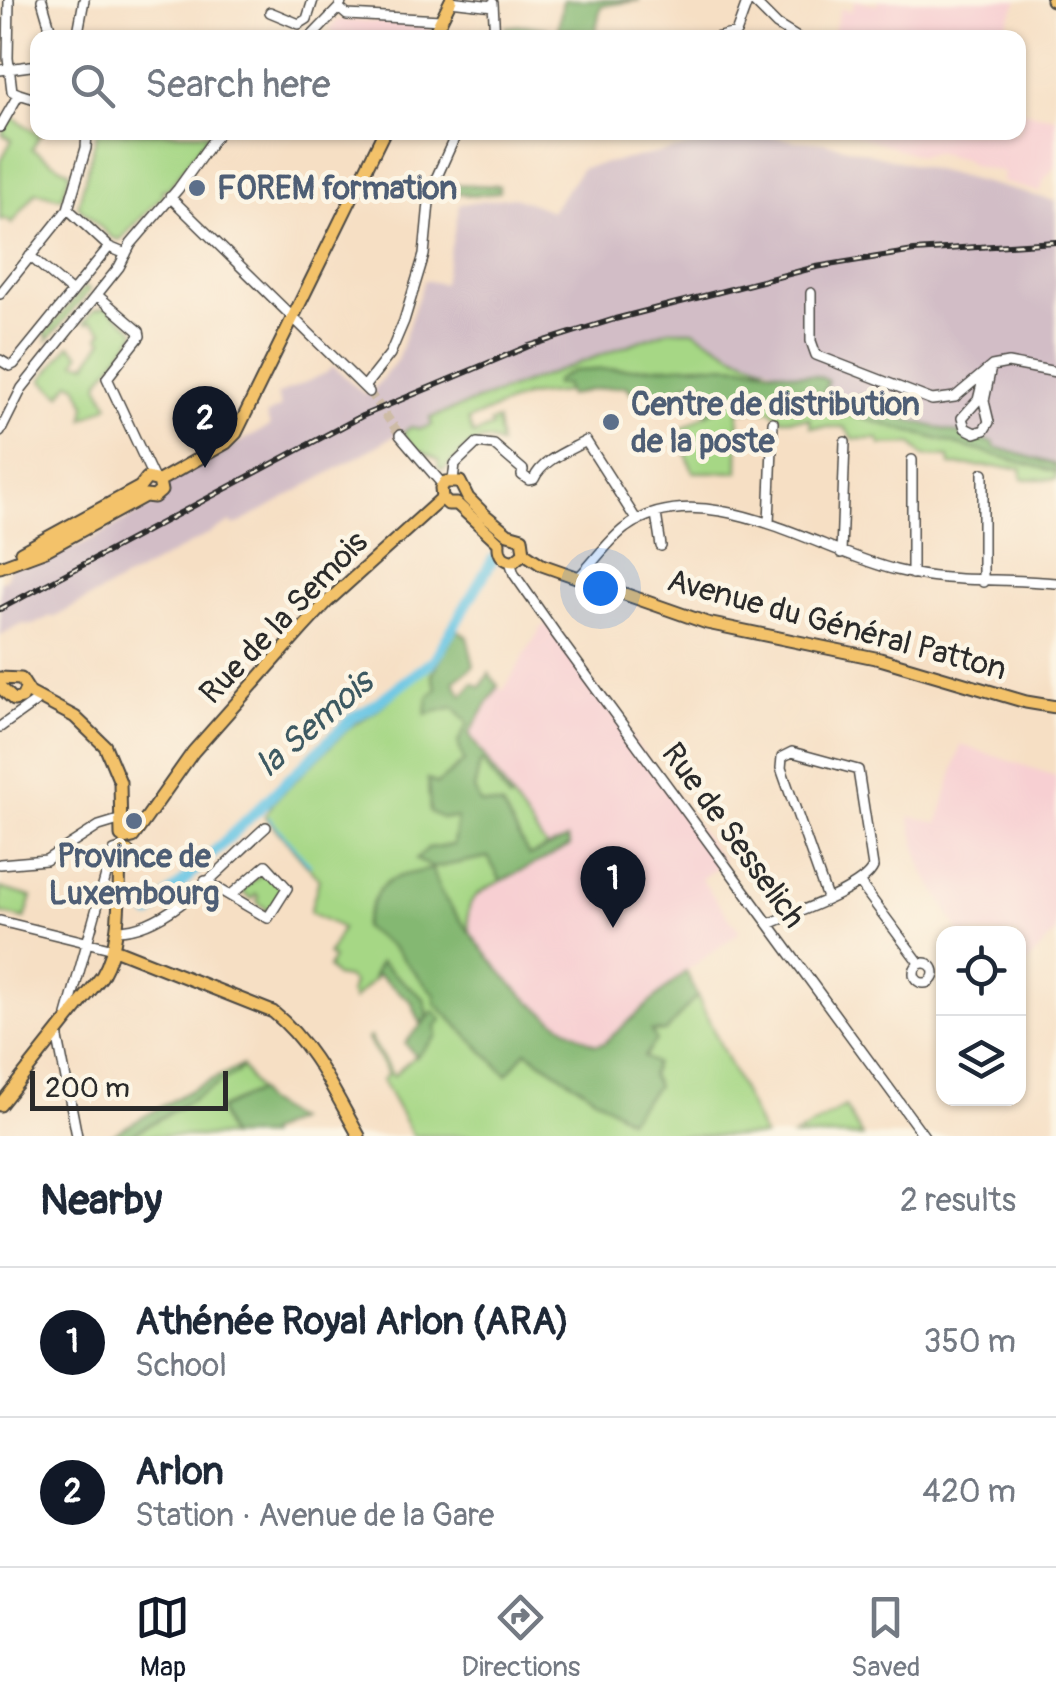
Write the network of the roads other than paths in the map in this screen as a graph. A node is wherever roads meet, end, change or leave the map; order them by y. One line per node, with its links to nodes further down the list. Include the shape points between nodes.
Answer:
1 (9, 0): 19 (street)
2 (42, 0): 11 (street)
3 (314, 0): 9 (street, via 299,24)
4 (750, 0): 16 (street); 17 (street)
5 (450, 1): 6 (street); 10 (main road)
6 (493, 3): 15 (street)
7 (340, 4): 10 (street, via 347,14); 13 (street)
8 (83, 5): 12 (street)
9 (270, 12)
10 (440, 20): 14 (main road)
11 (51, 30)
12 (78, 30)
13 (317, 30)
14 (436, 30)
15 (495, 30)
16 (738, 30)
17 (785, 30)
18 (30, 66): 19 (street)
19 (4, 69): 20 (street)
20 (19, 94): 21 (street); 22 (street)
21 (30, 97)
22 (0, 127)
23 (86, 140): 28 (street)
24 (213, 140): 27 (street)
25 (380, 140): 36 (main road)
26 (454, 140): 36 (street, via 430,192 424,255 404,322 366,389)
27 (170, 197): 30 (street); 36 (street)
28 (68, 208): 29 (street); 31 (street)
29 (108, 247): 30 (street); 32 (street)
30 (126, 254): 35 (street)
31 (30, 256): 32 (street); 34 (street)
32 (72, 292): 37 (street, via 14,364)
33 (812, 293): 38 (street, via 812,348 823,360 932,400 955,397)
34 (0, 294)
35 (98, 294): 41 (street, via 22,388); 46 (street, via 139,330 107,378)
36 (292, 316): 46 (main road, via 232,439)
37 (0, 360)
38 (989, 369): 38 (street, via 978,400 962,418 975,433 990,422 984,400); 39 (street, via 1008,363)
39 (1056, 372)
40 (773, 422): 51 (street)
41 (0, 432)
42 (400, 435): 47 (street)
43 (845, 442): 55 (street)
44 (912, 460): 58 (street)
45 (983, 473): 60 (street)
46 (156, 479): 57 (main road, via 144,479 140,488); 57 (main road, via 159,494 46,550)
47 (446, 487): 48 (main road, via 448,504); 48 (main road, via 462,484); 50 (street, via 471,447 486,442 531,469 586,441); 68 (main road, Rue de la Semois, via 328,602)
48 (461, 499): 52 (main road)
49 (656, 514): 50 (street); 51 (street, via 719,512); 53 (street)
50 (637, 521): 59 (street, via 606,546)
51 (769, 523): 55 (street)
52 (503, 539): 54 (main road, via 522,538); 56 (main road, via 499,552)
53 (661, 546)
54 (524, 553): 56 (main road); 59 (main road, Avenue du Général Patton)
55 (841, 553): 58 (street)
56 (510, 560): 79 (street, Rue de Sesselich, via 556,634)
57 (0, 565)
58 (912, 574): 60 (street)
59 (584, 580): 64 (main road, Avenue du Général Patton, via 707,623 880,658)
60 (983, 582): 61 (street)
61 (1056, 583)
62 (12, 690): 63 (main road); 65 (main road); 66 (street)
63 (36, 702): 65 (main road); 66 (street)
64 (1056, 710)
65 (70, 713): 70 (main road, via 112,759)
66 (11, 718): 67 (street)
67 (0, 726)
68 (172, 781): 69 (main road, Rue de la Semois); 72 (main road, Rue de la Semois)
69 (162, 795): 70 (main road, Rue de la Semois, via 132,837 124,839); 72 (main road, Rue de la Semois)
70 (121, 824): 72 (main road); 73 (street, via 99,826 41,861)
71 (266, 828): 74 (street)
72 (123, 851): 80 (main road, Rue de la Semois); 81 (street, via 110,861)
73 (0, 864)
74 (205, 881): 76 (street); 80 (street, via 172,913)
75 (860, 882): 77 (street); 77 (street, via 874,858 860,773 792,752 780,768); 83 (street)
76 (232, 894): 76 (street, via 268,918 286,888 262,867)
77 (827, 898): 79 (street)
78 (0, 921): 81 (street)
79 (769, 924): 88 (street, Rue de Sesselich)
80 (117, 930): 82 (main road)
81 (86, 943): 82 (street); 84 (street)
82 (114, 949): 84 (main road, via 102,976); 87 (main road, via 273,1012 309,1049)
83 (920, 964)
84 (61, 1028): 85 (main road); 86 (street)
85 (0, 1105)
86 (77, 1136)
87 (359, 1136)
88 (924, 1136)

